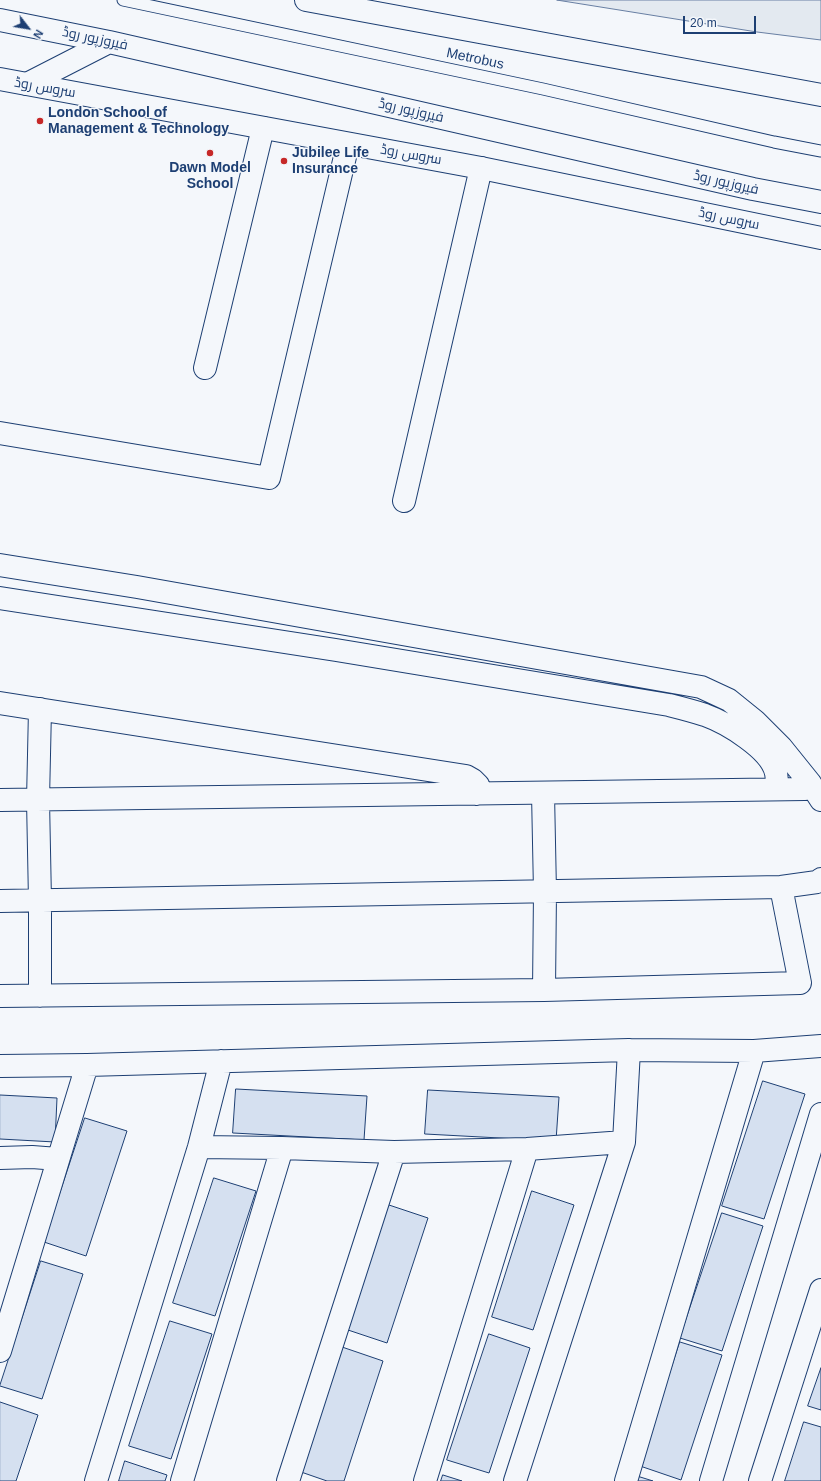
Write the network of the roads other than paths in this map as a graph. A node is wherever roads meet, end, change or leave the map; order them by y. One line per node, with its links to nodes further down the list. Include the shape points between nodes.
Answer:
1 (123, 0): 12 (lane, Metrobus, via 536,87)
2 (306, 0): 6 (street)
3 (0, 20): 4 (street, فیروزپور روڈ)
4 (109, 42): 8 (street); 14 (street, فیروزپور روڈ, via 753,189)
5 (0, 79): 8 (street, سروس روڈ)
6 (753, 83): 7 (street); 9 (street)
7 (821, 83)
8 (27, 84): 10 (street, سروس روڈ)
9 (821, 95)
10 (263, 128): 11 (street, سروس روڈ); 16 (street)
11 (348, 144): 13 (street, سروس روڈ); 17 (street, via 269,478)
12 (821, 151)
13 (481, 168): 15 (street, سروس روڈ); 18 (street)
14 (821, 202)
15 (821, 238)
16 (205, 368)
17 (0, 433)
18 (404, 501)
19 (0, 565): 24 (street, via 701,687 729,700 755,721 781,747)
20 (0, 598): 23 (street, via 669,705 705,715 738,732 759,747 773,764 777,774)
21 (0, 703): 22 (street)
22 (40, 709): 26 (street, via 466,776 478,785); 28 (street)
23 (776, 788): 24 (street); 25 (street)
24 (815, 792)
25 (543, 793): 26 (street); 31 (street)
26 (477, 794): 28 (street)
27 (0, 800): 28 (street)
28 (38, 800): 32 (street)
29 (821, 880): 30 (street)
30 (781, 887): 31 (street); 34 (street, via 800,983)
31 (545, 892): 32 (street); 34 (street)
32 (40, 901): 33 (street); 36 (street)
33 (0, 902)
34 (544, 990): 36 (street)
35 (0, 996): 36 (street)
36 (40, 996)
37 (821, 1046): 39 (street)
38 (630, 1050): 39 (street); 40 (street); 44 (street)
39 (754, 1051): 58 (street)
40 (221, 1061): 41 (street); 45 (street)
41 (87, 1065): 42 (street); 50 (street)
42 (0, 1066)
43 (821, 1114): 59 (street)
44 (624, 1142): 47 (street); 57 (street)
45 (199, 1147): 46 (street); 53 (street)
46 (282, 1148): 48 (street); 54 (street)
47 (527, 1149): 48 (street); 56 (street)
48 (394, 1152): 55 (street)
49 (0, 1158): 50 (street)
50 (58, 1159): 52 (street)
51 (821, 1290): 60 (street)
52 (0, 1351)
53 (96, 1481)
54 (182, 1481)
55 (288, 1481)
56 (425, 1481)
57 (514, 1481)
58 (626, 1481)
59 (711, 1481)
60 (760, 1481)

